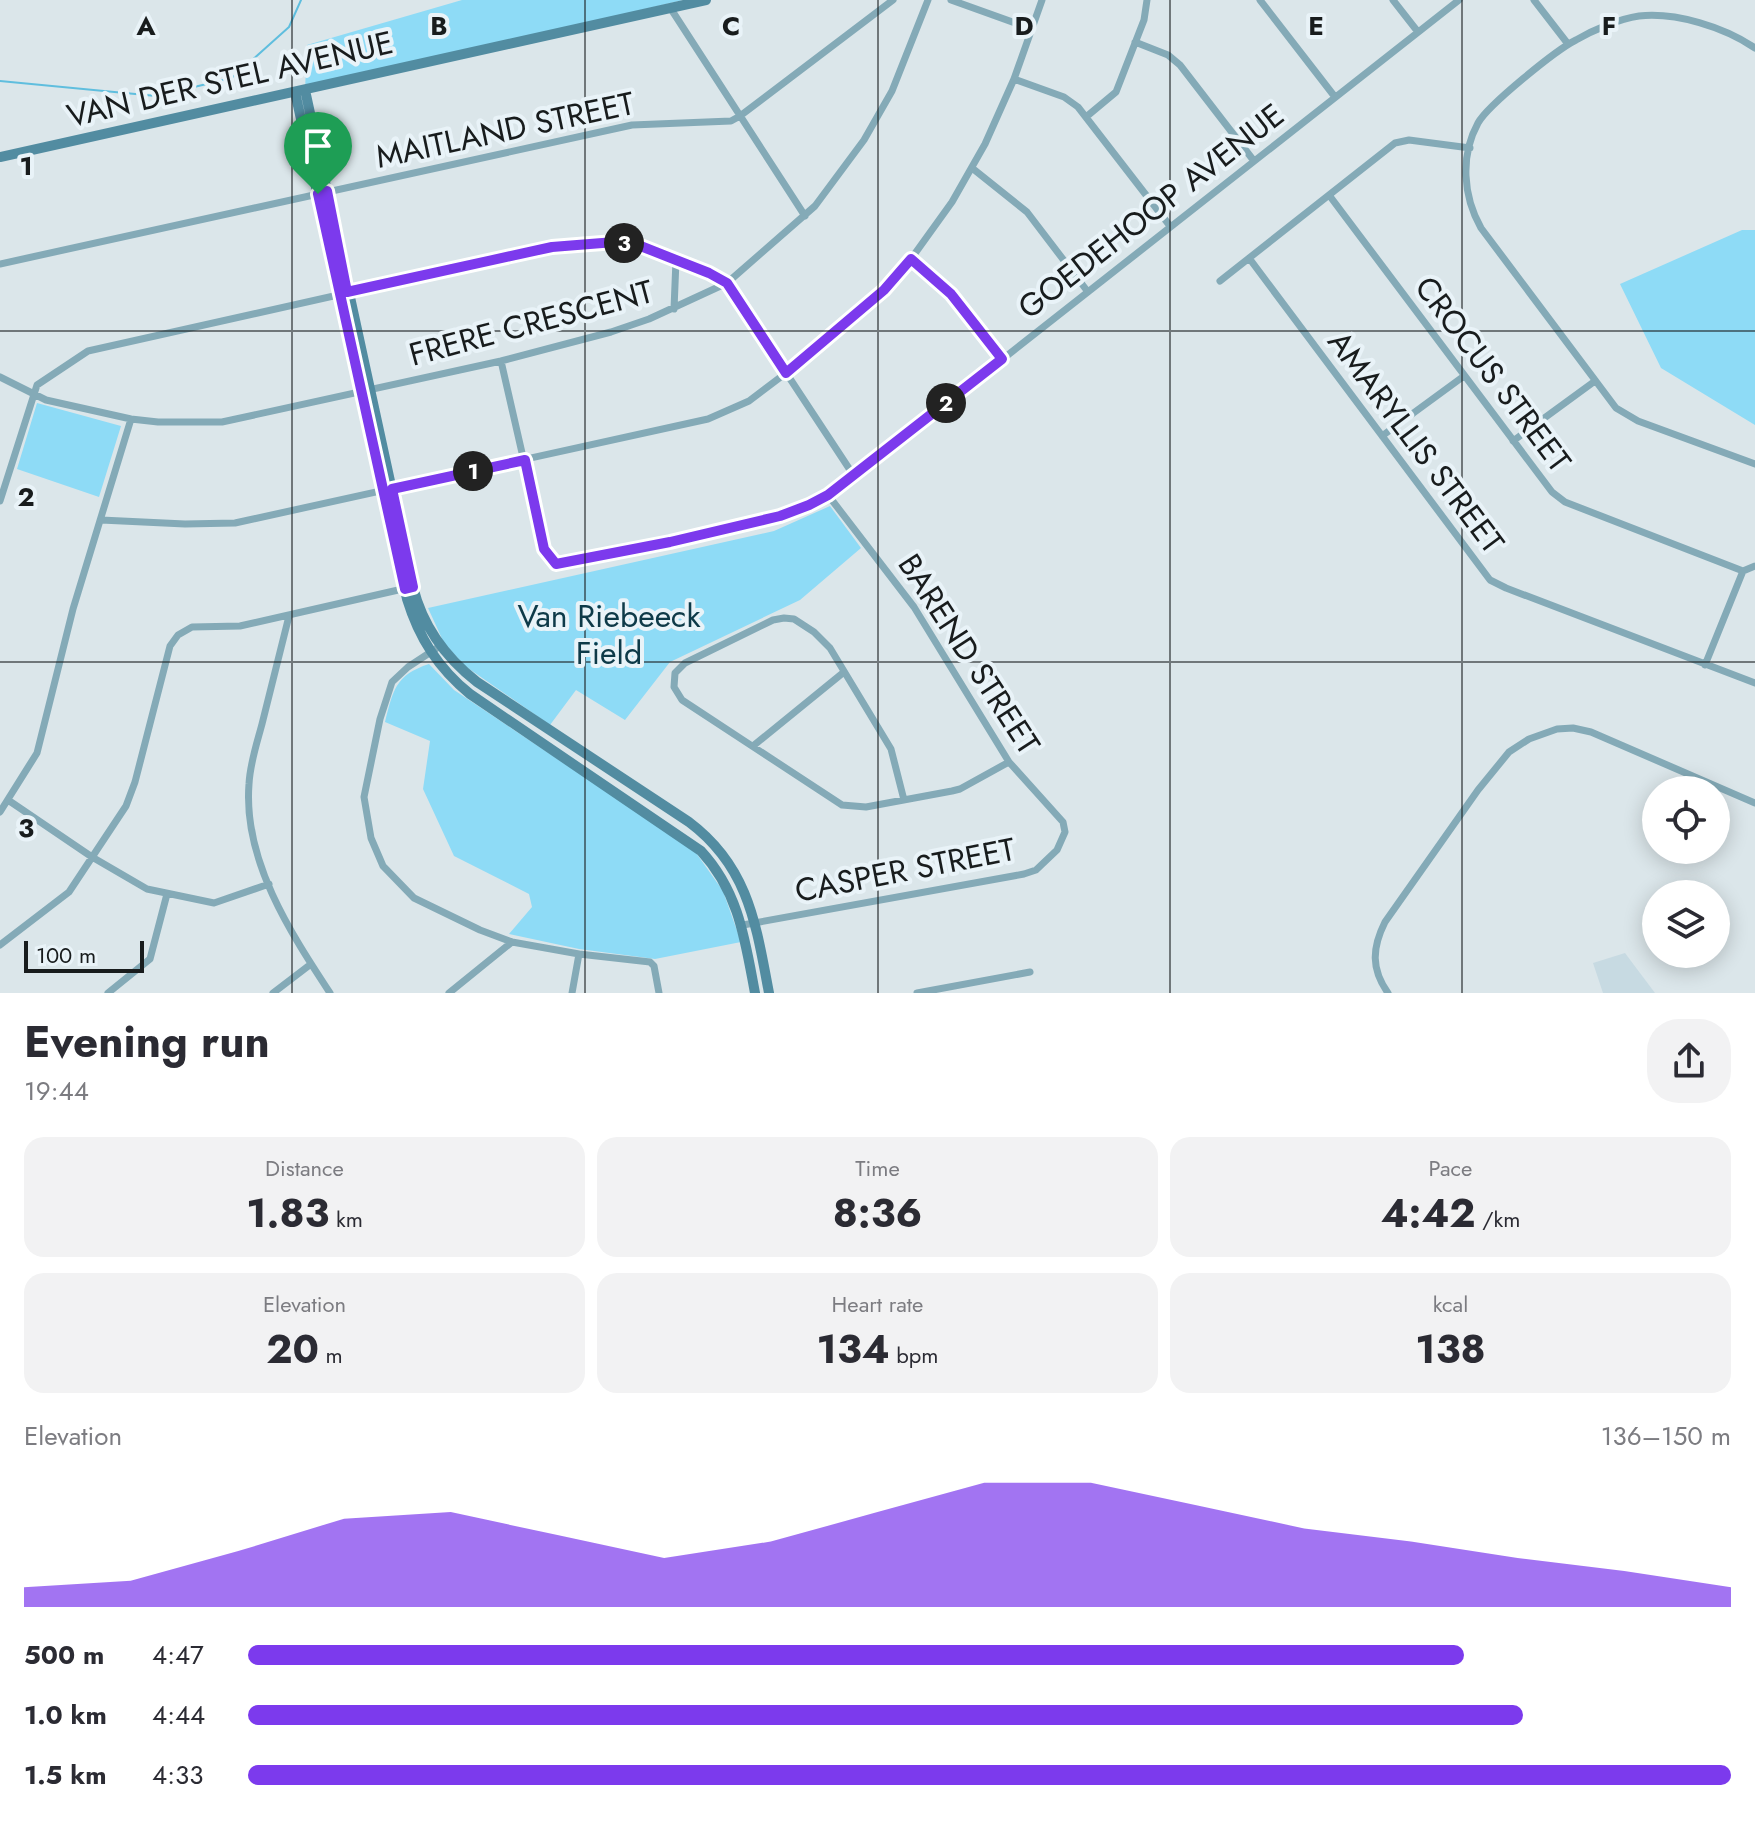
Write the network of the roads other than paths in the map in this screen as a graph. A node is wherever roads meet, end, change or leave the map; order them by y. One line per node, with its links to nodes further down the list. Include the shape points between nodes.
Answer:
1 (706, 0): 11 (street, VAN DER STEL AVENUE)
2 (893, 0): 20 (street, MAITLAND STREET)
3 (928, 0): 28 (street, FRERE CRESCENT, via 906,62 879,115)
4 (951, 0): 12 (street)
5 (1042, 0): 12 (street)
6 (1147, 0): 14 (street)
7 (1260, 0): 19 (street)
8 (1393, 0): 13 (street)
9 (1459, 0): 13 (street, GOEDEHOOP AVENUE)
10 (1534, 0): 15 (street)
11 (671, 9): 18 (street, VAN DER STEL AVENUE); 20 (street)
12 (1032, 29): 17 (street)
13 (1418, 32): 19 (street, GOEDEHOOP AVENUE)
14 (1135, 42): 21 (street, via 1116,92); 24 (street, via 1176,61)
15 (1568, 44): 16 (street, via 1633,18 1652,16 1705,25); 22 (street, via 1491,107 1477,124)
16 (1755, 48)
17 (1014, 79): 21 (street, via 1064,97); 25 (street)
18 (300, 91): 23 (street, VAN DER STEL AVENUE); 26 (street)
19 (1335, 97): 24 (street, GOEDEHOOP AVENUE)
20 (740, 116): 26 (street, MAITLAND STREET, via 725,122 632,125); 28 (street)
21 (1086, 117): 29 (street)
22 (1470, 148): 27 (street, via 1400,141); 44 (street, via 1466,183 1476,218)
23 (0, 157)
24 (1254, 161): 29 (street, GOEDEHOOP AVENUE)
25 (972, 168): 31 (street); 36 (street, via 1027,212)
26 (322, 193): 33 (street, MAITLAND STREET); 37 (street)
27 (1329, 195): 30 (street); 42 (street, CROCUS STREET)
28 (805, 216): 35 (street, FRERE CRESCENT)
29 (1170, 226): 36 (street, GOEDEHOOP AVENUE)
30 (1249, 258): 34 (street); 48 (street, AMARYLLIS STREET)
31 (911, 259): 39 (street, via 951,294); 41 (street, via 884,290)
32 (676, 260): 35 (street); 37 (street, via 623,242 570,245); 38 (street)
33 (0, 264)
34 (1220, 281)
35 (727, 283): 38 (street, FRERE CRESCENT); 41 (street)
36 (1088, 292): 39 (street, GOEDEHOOP AVENUE)
37 (343, 293): 45 (street); 46 (street, via 94,348 42,380)
38 (674, 309): 40 (street, FRERE CRESCENT)
39 (1002, 359): 52 (street, GOEDEHOOP AVENUE)
40 (501, 361): 45 (street, FRERE CRESCENT); 50 (street)
41 (786, 373): 50 (street, via 749,401 708,419); 52 (street)
42 (1464, 376): 48 (street); 49 (street, CROCUS STREET)
43 (0, 377): 46 (street, FRERE CRESCENT)
44 (1595, 381): 49 (street); 51 (street, via 1628,416)
45 (365, 391): 47 (street, FRERE CRESCENT, via 222,422); 53 (street)
46 (33, 395): 47 (street, FRERE CRESCENT); 55 (street)
47 (131, 419): 56 (street)
48 (1382, 436): 62 (street, AMARYLLIS STREET, via 1496,584)
49 (1513, 441): 58 (street, CROCUS STREET, via 1565,502)
50 (525, 460): 53 (street); 54 (street, GOEDEHOOP AVENUE, via 544,549 558,564 780,516)
51 (1755, 464)
52 (854, 476): 54 (street, GOEDEHOOP AVENUE)
53 (387, 490): 56 (street, via 226,524); 59 (street)
54 (828, 495): 66 (street, BAREND STREET, via 903,592)
55 (0, 501)
56 (101, 520): 67 (street, via 37,753)
57 (1755, 566): 58 (street)
58 (1743, 571): 62 (street)
59 (409, 588): 60 (street); 61 (street)
60 (289, 616): 72 (street, via 240,626 192,627 174,639 133,792); 73 (street, via 249,781 256,847)
61 (435, 649): 75 (street, via 709,839 735,874); 76 (street, via 446,673 470,694 695,845 723,879); 77 (street, via 388,689 364,797 371,838 383,866 414,898)
62 (1705, 665): 64 (street, AMARYLLIS STREET)
63 (844, 672): 65 (street); 65 (street, via 824,641 788,618 773,620 685,663 673,676 677,696); 68 (street, via 891,749)
64 (1755, 683)
65 (753, 746): 68 (street, via 842,805 861,808)
66 (1009, 762): 68 (street, via 966,787); 71 (street, BAREND STREET, via 1061,819)
67 (8, 800): 70 (street); 72 (street)
68 (904, 800)
69 (1755, 803): 91 (street, via 1582,729 1564,728 1529,739 1509,752 1478,790 1382,927 1374,966)
70 (0, 812)
71 (1064, 840): 75 (street, CASPER STREET, via 1043,864 1024,874)
72 (92, 857): 74 (street, via 138,886); 78 (street, via 63,897)
73 (269, 884): 74 (street, via 214,903); 80 (street)
74 (167, 894): 82 (street, via 150,959)
75 (756, 923): 76 (street, CASPER STREET); 89 (street)
76 (743, 925): 88 (street)
77 (512, 942): 79 (street); 85 (street)
78 (0, 945)
79 (579, 954): 86 (street); 87 (street, via 647,961 654,966)
80 (311, 964): 83 (street); 84 (street)
81 (1030, 972): 90 (street)
82 (108, 993)
83 (273, 993)
84 (330, 993)
85 (449, 993)
86 (572, 993)
87 (659, 993)
88 (755, 993)
89 (769, 993)
90 (917, 993)
91 (1388, 993)

